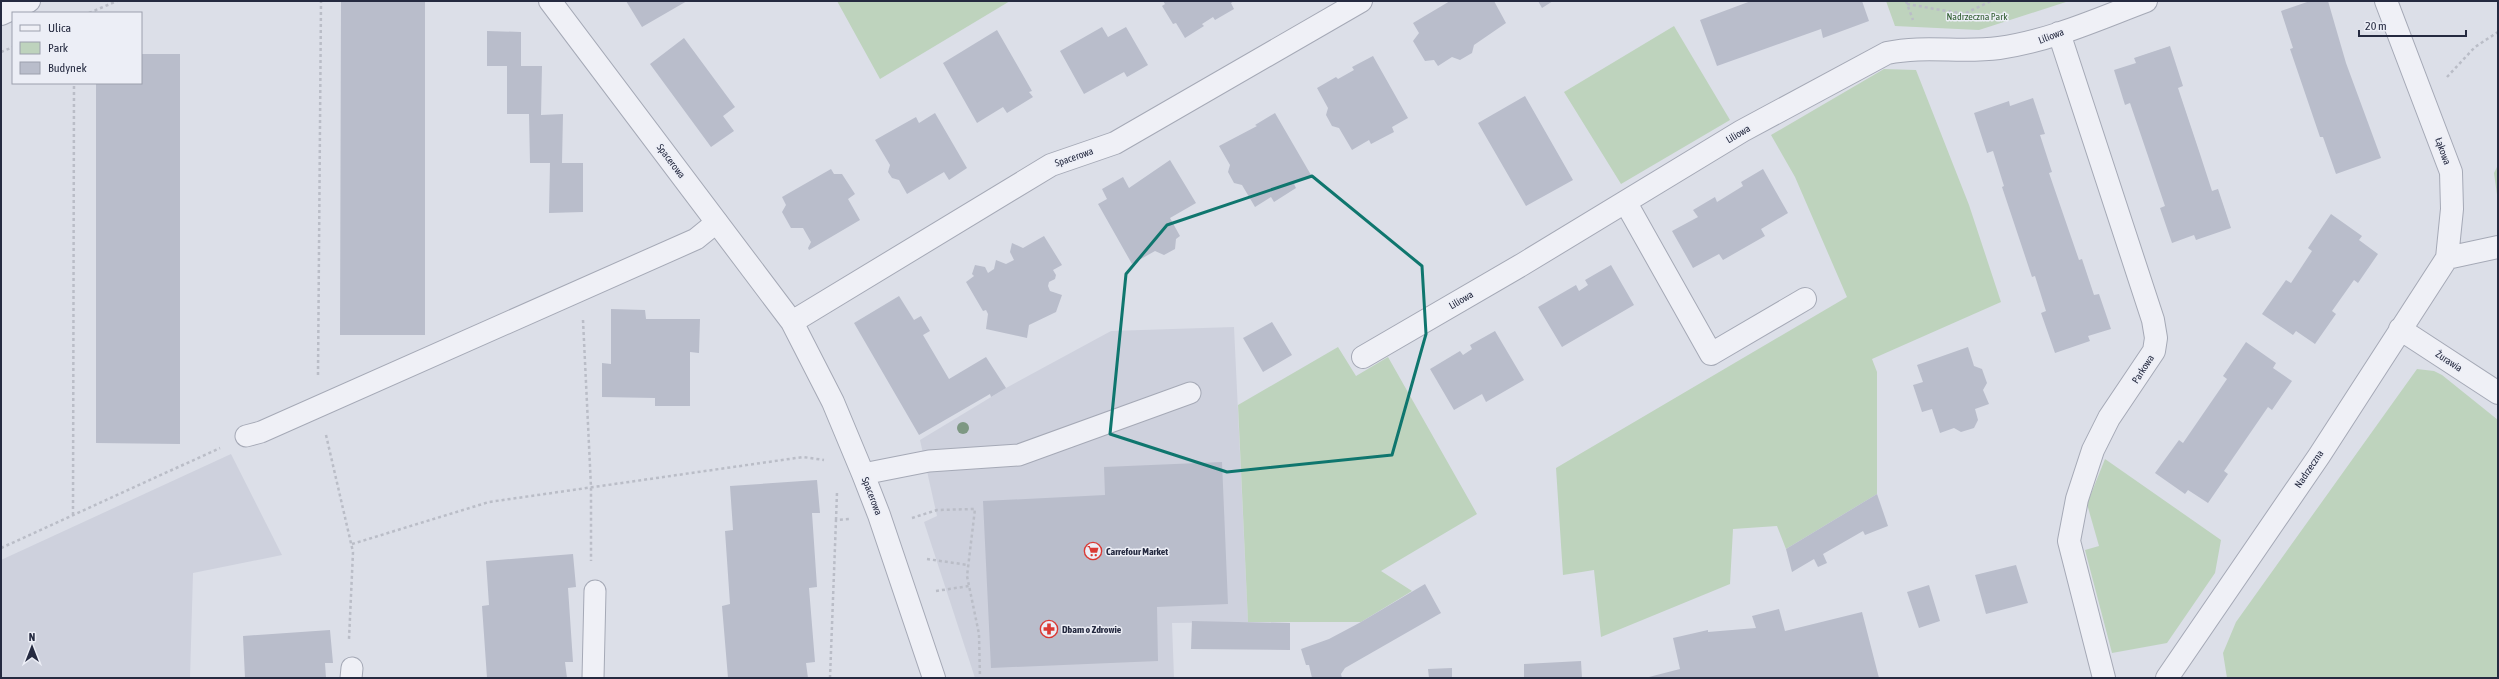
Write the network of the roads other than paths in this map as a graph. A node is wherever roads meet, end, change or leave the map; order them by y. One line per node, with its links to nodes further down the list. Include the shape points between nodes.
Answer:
1 (29, 1): 6 (street)
2 (550, 1): 9 (street, Spacerowa)
3 (1361, 1): 13 (street, Spacerowa, via 1115,143 1051,165)
4 (2146, 1): 7 (street, Liliowa)
5 (2386, 1): 11 (street, Łąkowa, via 2451,172 2452,209)
6 (1, 14)
7 (2059, 33): 8 (street, Liliowa, via 2032,43 1997,48 1949,51 1908,48 1887,53 1742,131); 23 (street, Parkowa, via 2151,313 2156,338 2154,351 2148,362 2109,418 2093,450 2077,499 2069,541)
8 (1626, 203): 12 (street, via 1711,354); 15 (street, Liliowa)
9 (717, 222): 13 (street, Spacerowa); 18 (lane, via 696,239)
10 (2498, 247): 11 (street)
11 (2447, 258): 14 (street, Nadrzeczna)
12 (1806, 299)
13 (792, 322): 19 (street, Spacerowa, via 834,402)
14 (2400, 329): 17 (street, Żurawia); 24 (street, Nadrzeczna, via 2314,462)
15 (1363, 357)
16 (1190, 393): 19 (lane, via 1019,455 929,461)
17 (2498, 393)
18 (246, 436)
19 (863, 474): 22 (street, Spacerowa)
20 (595, 591): 21 (lane)
21 (593, 678)
22 (934, 678)
23 (2104, 678)
24 (2167, 678)

